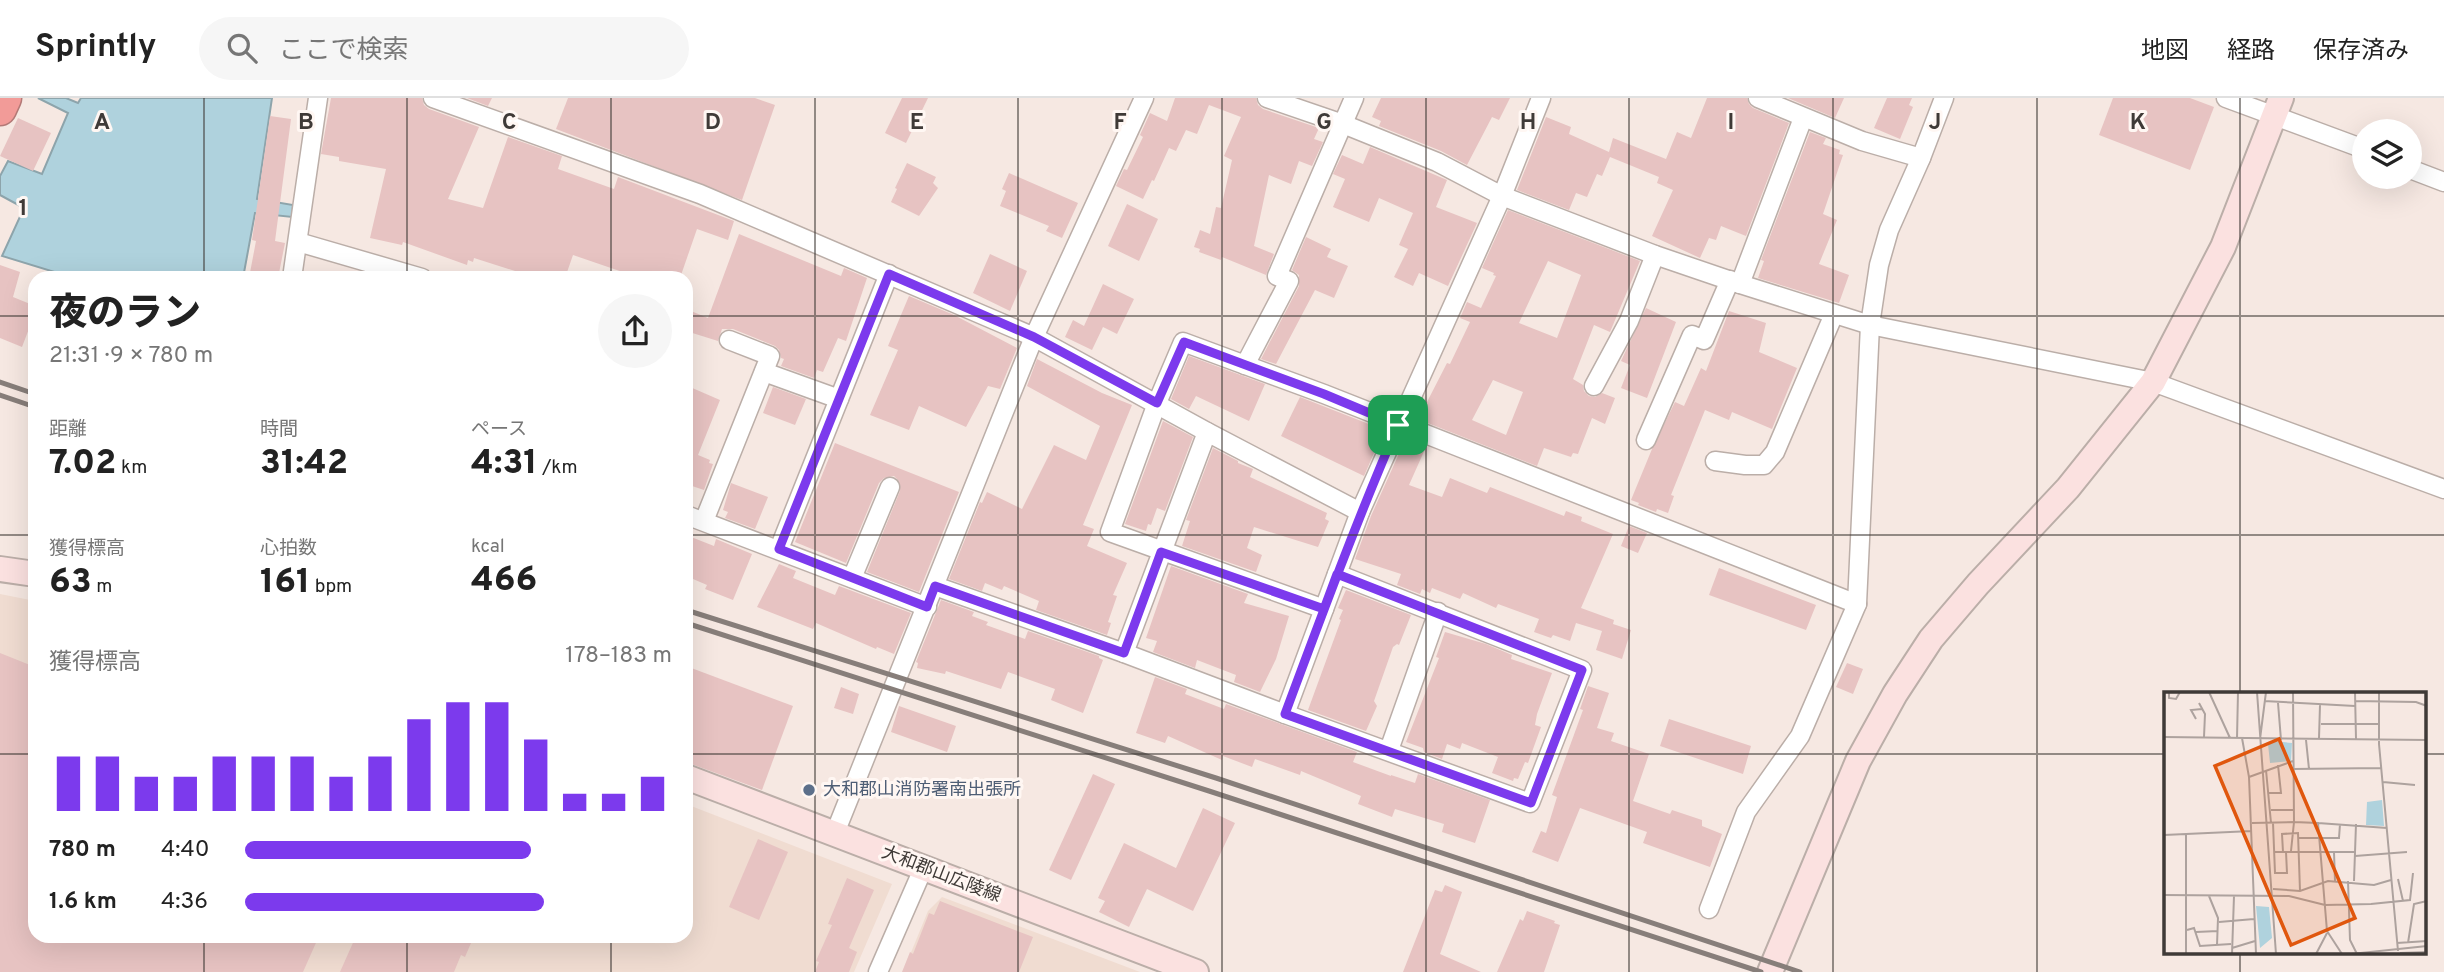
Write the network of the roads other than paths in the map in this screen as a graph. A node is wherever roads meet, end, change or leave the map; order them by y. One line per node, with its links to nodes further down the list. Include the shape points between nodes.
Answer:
1 (5, 98): 12 (highway)
2 (318, 98): 20 (street)
3 (433, 98): 24 (street, via 700,194)
4 (1144, 98): 28 (street)
5 (1267, 98): 14 (street)
6 (1354, 98): 14 (street)
7 (1541, 98): 19 (street)
8 (1758, 98): 13 (street)
9 (1944, 98): 16 (street)
10 (2226, 98): 11 (street)
11 (2278, 107): 15 (street); 32 (street, via 2223,247)
12 (0, 109)
13 (1803, 118): 16 (street); 25 (street)
14 (1343, 124): 19 (street, via 1437,162); 30 (street, via 1277,276 1289,281)
15 (2352, 143)
16 (1922, 158): 27 (street, via 1889,230)
17 (2422, 174): 18 (street)
18 (2444, 182)
19 (1502, 196): 21 (street); 36 (street)
20 (298, 242): 22 (street); 23 (street)
21 (1655, 255): 25 (street); 33 (street, via 1629,321)
22 (293, 271)
23 (398, 271)
24 (889, 274): 28 (street); 34 (street)
25 (1735, 282): 26 (street); 38 (street, via 1704,340 1692,335)
26 (1833, 314): 27 (street); 39 (street, via 1775,452 1765,465)
27 (1870, 326): 32 (street); 52 (street)
28 (1034, 337): 35 (street); 51 (street)
29 (729, 340): 31 (street, via 770,356)
30 (1245, 365): 35 (street, via 1184,342); 36 (street)
31 (764, 372): 34 (street); 44 (street)
32 (2153, 382): 41 (street); 65 (street, via 2068,488 1931,639 1895,694 1858,761)
33 (1594, 386)
34 (839, 399): 45 (street)
35 (1157, 403): 37 (street); 46 (street, via 1110,532)
36 (1398, 425): 42 (street); 52 (street)
37 (1207, 432): 42 (street); 46 (street)
38 (1646, 440)
39 (1715, 461)
40 (890, 487): 50 (street)
41 (2444, 489)
42 (1360, 512): 49 (street)
43 (693, 518): 44 (street)
44 (704, 522): 45 (street)
45 (779, 549): 50 (street)
46 (1161, 552): 54 (street); 56 (street)
47 (0, 569): 48 (street)
48 (28, 573)
49 (1337, 574): 54 (street); 55 (street)
50 (852, 578): 53 (street)
51 (935, 586): 53 (street); 56 (street)
52 (1857, 604): 62 (street, via 1800,736 1746,812)
53 (927, 607): 60 (street)
54 (1324, 609): 57 (street)
55 (1438, 612): 58 (street); 58 (street, via 1582,670 1531,803)
56 (1124, 653): 57 (street)
57 (1285, 714): 58 (street)
58 (1389, 750)
59 (693, 780): 60 (street, 大和郡山広陵線)
60 (835, 833): 61 (street, 大和郡山広陵線)
61 (923, 869): 63 (street); 64 (street, 大和郡山広陵線)
62 (1709, 909)
63 (878, 972)
64 (1196, 972)
65 (1769, 972)

